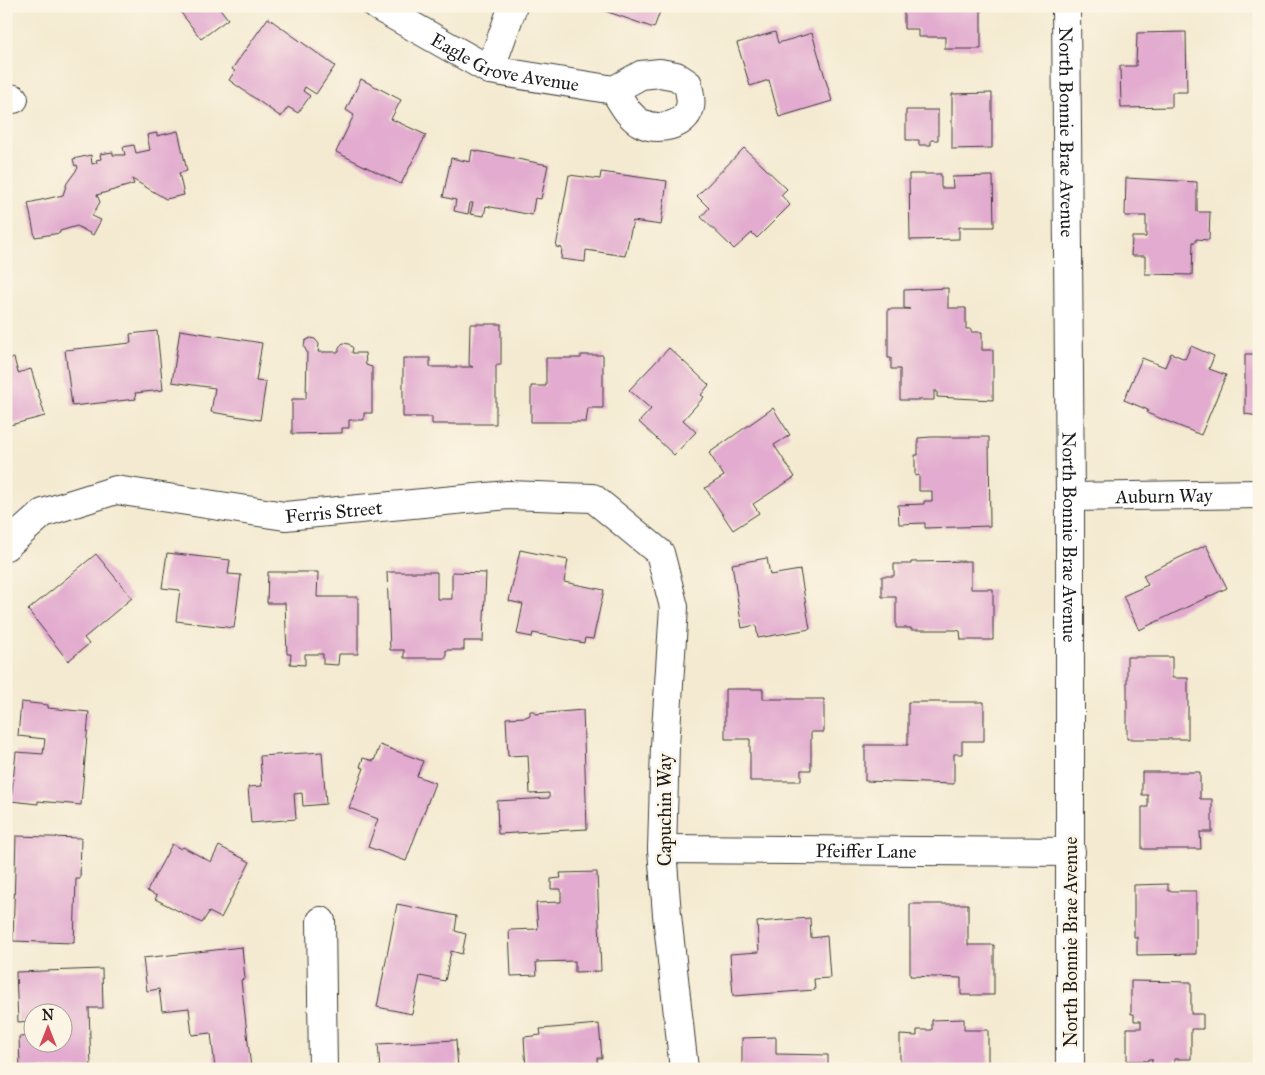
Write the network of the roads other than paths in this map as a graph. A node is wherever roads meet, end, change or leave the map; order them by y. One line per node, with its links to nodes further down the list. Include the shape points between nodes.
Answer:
1 (377, 6): 4 (street, Eagle Grove Avenue)
2 (513, 6): 4 (street)
3 (1066, 6): 7 (street, North Bonnie Brae Avenue)
4 (490, 70): 5 (street, Eagle Grove Avenue)
5 (614, 90)
6 (1259, 494): 7 (street, Auburn Way)
7 (1070, 497): 11 (street, North Bonnie Brae Avenue)
8 (6, 546): 9 (street, Ferris Street, via 43,513 116,490 285,516 508,495 593,498)
9 (660, 552): 10 (street, Capuchin Way, via 674,607 664,746)
10 (662, 850): 11 (street, Pfeiffer Lane); 14 (street, Capuchin Way, via 666,915)
11 (1071, 852): 15 (street, North Bonnie Brae Avenue)
12 (321, 921): 13 (street)
13 (323, 1069)
14 (684, 1069)
15 (1070, 1069)

